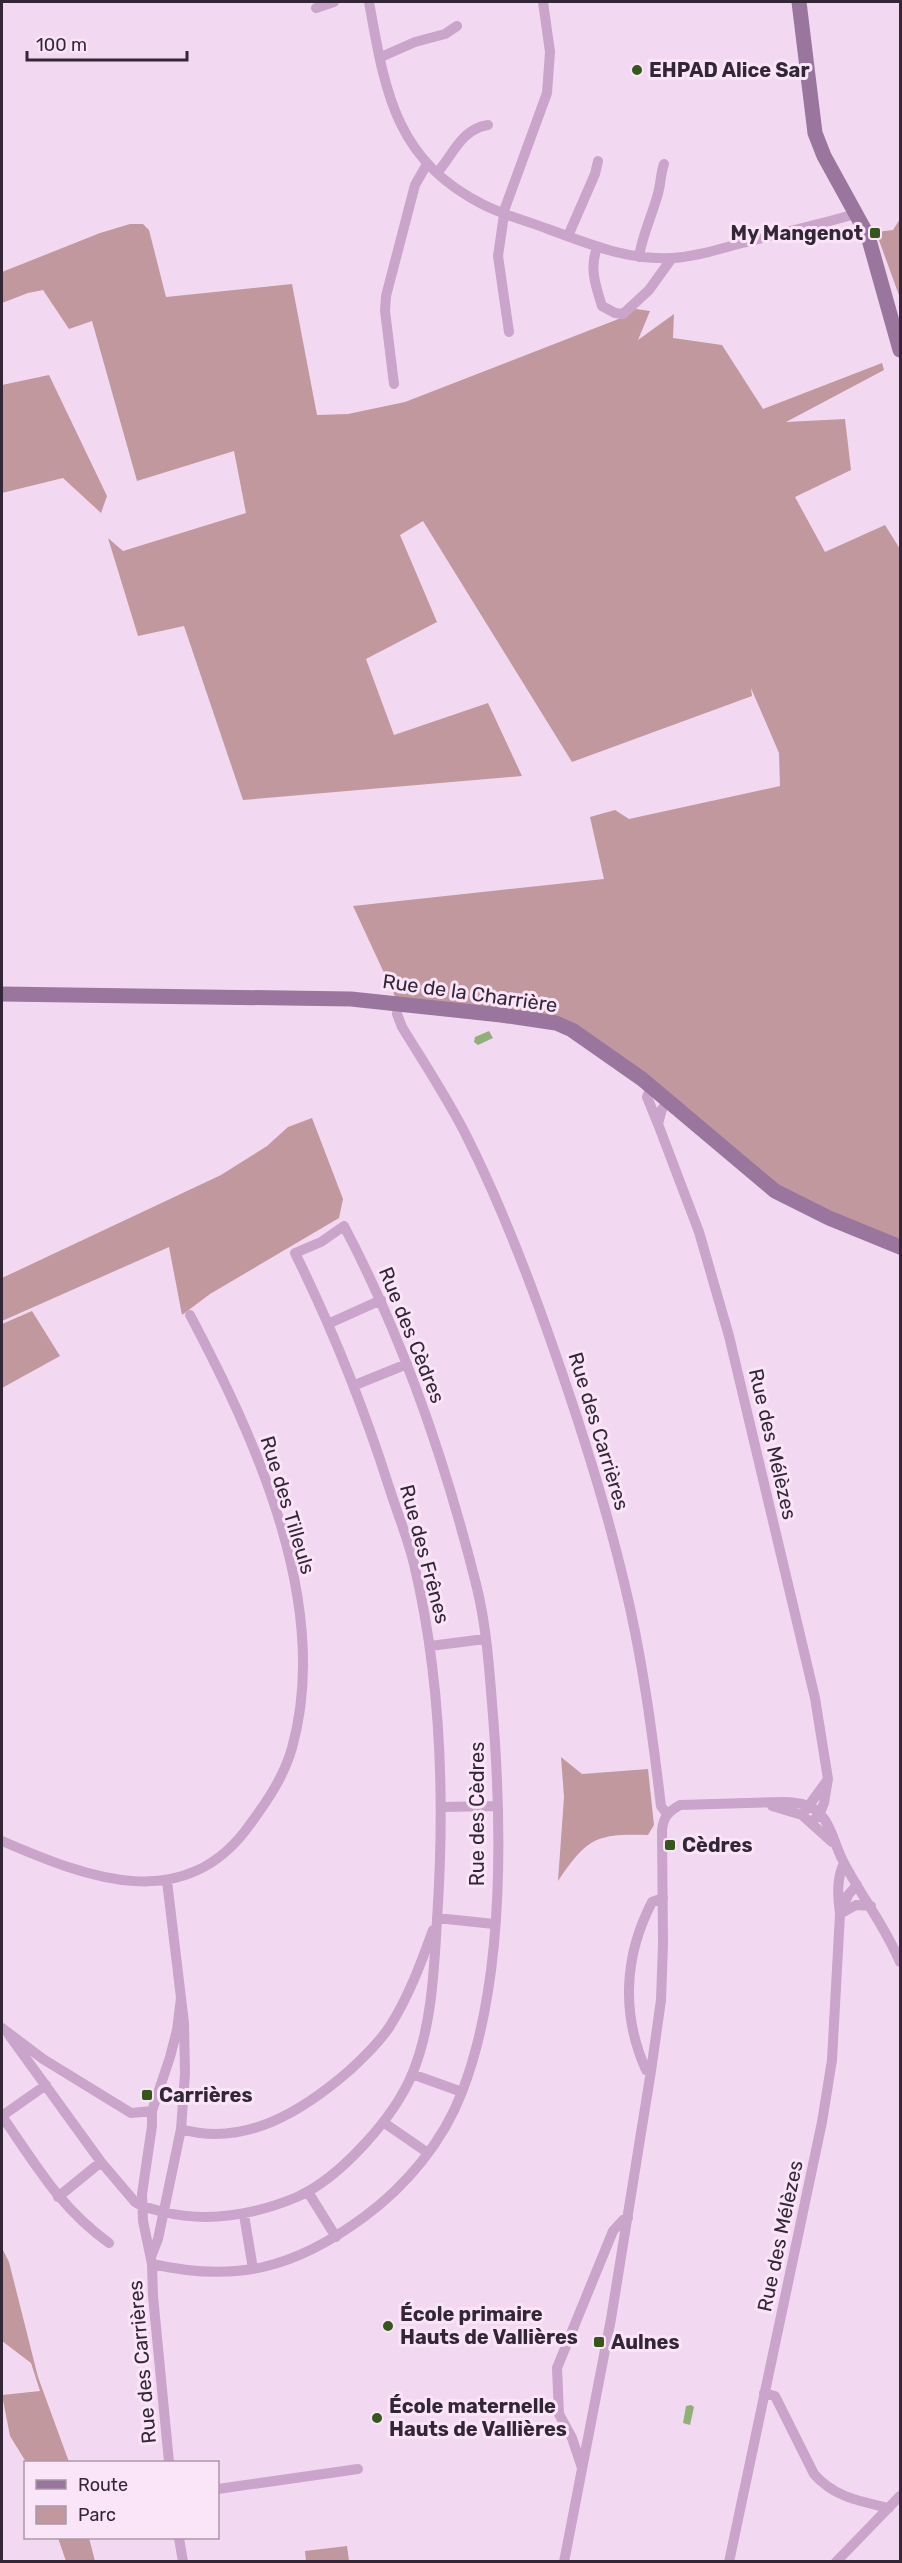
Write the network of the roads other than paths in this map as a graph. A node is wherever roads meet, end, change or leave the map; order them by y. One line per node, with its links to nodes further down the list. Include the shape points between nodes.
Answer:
1 (334, 2): 5 (street)
2 (369, 2): 7 (street)
3 (543, 2): 14 (street, via 550,52 547,93)
4 (800, 2): 13 (street, via 814,133)
5 (316, 8)
6 (457, 26): 7 (street)
7 (381, 57): 10 (street, via 392,104 404,133)
8 (488, 125): 12 (street, via 465,136)
9 (598, 161): 15 (street)
10 (427, 164): 12 (street); 21 (street, via 415,184 386,296)
11 (664, 164): 17 (street)
12 (437, 173): 14 (street, via 466,195)
13 (856, 212): 18 (street); 20 (street, via 868,236)
14 (504, 213): 15 (street); 19 (street, via 498,256)
15 (568, 237): 16 (street)
16 (597, 248): 17 (street); 18 (street, via 593,261 595,285 602,306 615,313 623,314 649,290)
17 (639, 257): 18 (street)
18 (672, 258)
19 (508, 332)
20 (900, 350)
21 (394, 384)
22 (2, 994): 23 (street, Rue de la Charrière, via 296,997)
23 (398, 1003): 24 (street, Rue de la Charrière, via 556,1023 572,1030); 41 (street, Rue des Carrières, via 402,1027 466,1135 500,1206 570,1396 624,1582 661,1806)
24 (651, 1087): 25 (street, Rue de la Charrière); 26 (street, Rue des Mélèzes, via 647,1097)
25 (668, 1102): 26 (street); 27 (street, Rue de la Charrière, via 775,1191)
26 (658, 1124): 36 (street, Rue des Mélèzes, via 699,1232 729,1336 814,1698)
27 (900, 1247)
28 (295, 1253): 29 (street, Rue des Cèdres, via 344,1226); 31 (street, Rue des Frênes)
29 (381, 1300): 31 (street); 32 (street, Rue des Cèdres)
30 (190, 1316): 46 (street, Rue des Tilleuls, via 237,1409 272,1503 294,1585 304,1670 301,1712 292,1750 275,1790 241,1838 226,1852 188,1875)
31 (330, 1323): 33 (street, Rue des Frênes)
32 (407, 1364): 33 (street); 34 (street, Rue des Cèdres, via 439,1453 478,1592)
33 (355, 1385): 35 (street, Rue des Frênes, via 413,1563)
34 (485, 1639): 35 (street); 38 (street, Rue des Cèdres)
35 (430, 1646): 37 (street, Rue des Frênes, via 439,1725)
36 (828, 1779): 39 (street); 40 (street, Rue des Mélèzes)
37 (441, 1806): 38 (street); 51 (street, Rue des Frênes)
38 (498, 1806): 52 (street, Rue des Cèdres)
39 (805, 1811): 40 (street); 41 (street, via 798,1802 680,1805); 42 (street)
40 (820, 1813): 42 (street, Rue des Mélèzes); 44 (street)
41 (667, 1814): 48 (street, Rue des Carrières, via 662,1831)
42 (812, 1822): 44 (street)
43 (2, 1841): 46 (street, Rue des Tilleuls, via 85,1872 135,1882)
44 (834, 1844): 45 (street)
45 (844, 1863): 47 (street); 50 (street, Rue des Mélèzes, via 837,1892)
46 (167, 1881): 56 (street, Rue des Carrières)
47 (857, 1885): 49 (street); 50 (street, Rue des Mélèzes)
48 (663, 1898): 61 (street, Rue des Carrières, via 661,2000); 61 (street, via 652,1902 644,1918 630,1968 632,2031 646,2070)
49 (871, 1906): 50 (street, via 856,1905); 53 (street)
50 (840, 1914): 82 (street, Rue des Mélèzes, via 832,2060)
51 (437, 1918): 52 (street); 54 (street, Rue des Frênes); 55 (street, Rue des Frênes)
52 (494, 1924): 65 (street, Rue des Cèdres, via 488,1995)
53 (900, 1962)
54 (413, 1983): 55 (street, via 427,1986); 69 (street, Rue des Frênes, via 390,2027 365,2055 323,2093 292,2113 264,2126 224,2135)
55 (431, 1992): 63 (street, Rue des Frênes)
56 (181, 1998): 60 (street, Rue des Carrières); 62 (street, Rue des Carrières)
57 (5, 2032): 58 (street, Rue des Frênes); 59 (street, Rue des Frênes)
58 (44, 2059): 59 (street, via 35,2062); 66 (street, Rue des Frênes, via 131,2113)
59 (34, 2068): 64 (street, Rue des Frênes)
60 (167, 2069): 62 (street); 66 (street, Rue des Carrières)
61 (651, 2071): 77 (street, Rue des Carrières)
62 (185, 2074): 69 (street, Rue des Carrières)
63 (412, 2074): 65 (street); 68 (street, Rue des Frênes)
64 (46, 2085): 67 (street); 71 (street, Rue des Frênes)
65 (462, 2092): 70 (street, Rue des Cèdres)
66 (152, 2111): 74 (street, Rue des Carrières)
67 (2, 2116): 73 (street)
68 (383, 2122): 70 (street); 72 (street, Rue des Frênes)
69 (181, 2129): 75 (street, Rue des Carrières)
70 (428, 2153): 78 (street, Rue des Cèdres, via 399,2187)
71 (101, 2162): 73 (street); 74 (street, Rue des Frênes)
72 (308, 2192): 76 (street, Rue des Frênes); 78 (street)
73 (58, 2197): 79 (street)
74 (142, 2207): 75 (street, Rue des Frênes); 80 (street, Rue des Carrières)
75 (164, 2212): 76 (street, Rue des Frênes, via 198,2217); 80 (street, Rue des Carrières)
76 (244, 2215): 81 (street)
77 (628, 2218): 84 (street, Rue des Carrières); 84 (street, Rue des Carrières, via 613,2231 557,2368 559,2414)
78 (336, 2237): 81 (street, Rue des Cèdres, via 309,2253)
79 (110, 2244)
80 (151, 2261): 81 (street, Rue des Cèdres, via 214,2272); 83 (street, Rue des Carrières)
81 (253, 2269)
82 (764, 2393): 88 (street, via 775,2396 821,2483 831,2491); 92 (street, Rue des Mélèzes)
83 (169, 2461)
84 (582, 2468): 91 (street, Rue des Carrières)
85 (358, 2469): 86 (street)
86 (219, 2489)
87 (900, 2496): 88 (street)
88 (888, 2508): 93 (street)
89 (179, 2539): 90 (street)
90 (183, 2562)
91 (564, 2562)
92 (729, 2562)
93 (836, 2562)

